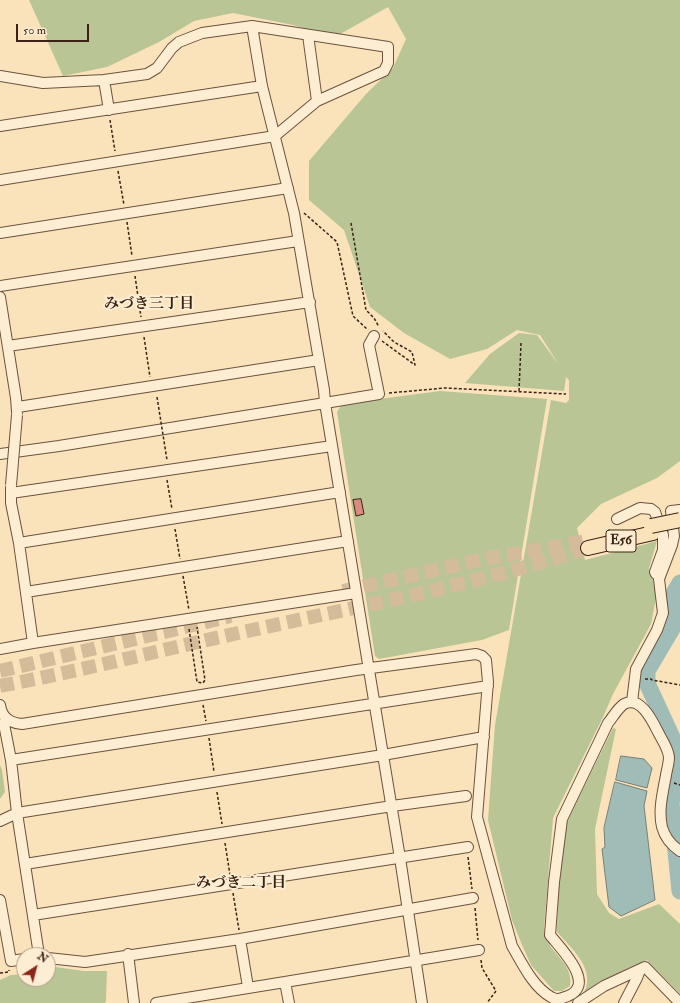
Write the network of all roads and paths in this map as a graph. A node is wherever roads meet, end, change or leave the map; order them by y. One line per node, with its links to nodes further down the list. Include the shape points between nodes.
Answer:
1 (252, 26): 2 (street); 4 (street, via 202,33 175,45 153,72); 5 (street)
2 (308, 35): 6 (street); 6 (street, via 388,48 388,63 384,71)
3 (0, 76): 4 (street, via 43,83)
4 (104, 80): 7 (street)
5 (262, 86): 7 (street); 9 (street)
6 (318, 102): 9 (street)
7 (109, 110): 8 (street); 10 (path)
8 (0, 126)
9 (274, 136): 10 (street); 12 (street)
10 (117, 161): 11 (street); 14 (path)
11 (0, 180)
12 (288, 188): 13 (street); 14 (street)
13 (294, 213): 17 (street); 23 (path, via 304,212 337,242 353,316)
14 (126, 214): 16 (street); 18 (path)
15 (351, 223): 23 (path, via 366,310 378,327 394,342 412,352 416,365)
16 (0, 233)
17 (298, 241): 18 (street); 21 (street)
18 (133, 266): 19 (street); 22 (path)
19 (0, 286)
20 (0, 298): 25 (street)
21 (310, 302): 22 (street); 26 (street)
22 (143, 327): 25 (street); 27 (path)
23 (374, 336): 29 (street, via 369,345)
24 (521, 343): 28 (path)
25 (8, 346): 32 (street)
26 (320, 360): 27 (street); 31 (street)
27 (152, 386): 32 (street); 35 (path, bridge, via 157,397 167,460)
28 (519, 392): 29 (path, via 445,388); 30 (path)
29 (379, 394): 31 (street)
30 (566, 394)
31 (325, 403): 33 (street); 34 (street)
32 (17, 411): 36 (street, bridge)
33 (332, 446): 35 (street); 37 (street)
34 (0, 454)
35 (165, 471): 36 (street); 39 (path)
36 (11, 489): 45 (street, via 11,503)
37 (340, 492): 39 (street); 44 (street)
38 (680, 510): 48 (street, via 671,511 674,536)
39 (173, 518): 45 (street); 47 (path)
40 (617, 519): 48 (street, via 640,508 655,512 663,535 662,550 655,572)
41 (680, 520): 43 (highway, E56, bridge)
42 (680, 527): 43 (highway, E56)
43 (652, 529): 46 (highway, E56)
44 (348, 542): 47 (street); 50 (street)
45 (19, 543): 49 (street)
46 (588, 545)
47 (182, 568): 49 (street); 51 (path)
48 (659, 579): 58 (street, via 663,613 636,669)
49 (26, 592): 52 (street)
50 (356, 593): 51 (street); 54 (street)
51 (191, 621): 51 (path, via 197,627 205,680 200,684 197,682 188,629); 52 (street)
52 (33, 643): 53 (street)
53 (0, 649)
54 (369, 668): 57 (street, via 476,654 486,660); 60 (street); 62 (street, via 22,724)
55 (643, 680): 56 (path, via 651,679)
56 (680, 685)
57 (488, 686): 60 (street); 64 (street)
58 (632, 702): 74 (street, via 639,704 652,720 667,751 669,758 663,790 662,828 665,836); 93 (street, via 625,703 618,709 608,723 562,819 554,875 550,936 572,962 579,981 577,989)
59 (202, 703): 63 (path)
60 (375, 703): 63 (street); 65 (street)
61 (0, 705): 62 (street, via 1,713)
62 (6, 718): 66 (street, via 4,724)
63 (208, 729): 66 (street); 67 (path)
64 (484, 737): 65 (street); 93 (street, via 477,817 512,946 539,987 551,997)
65 (383, 755): 67 (street); 69 (street)
66 (12, 760): 70 (street)
67 (216, 781): 70 (street); 72 (path)
68 (466, 796): 69 (street)
69 (392, 806): 72 (street); 75 (street)
70 (17, 813): 71 (street); 76 (street)
71 (0, 822)
72 (224, 832): 76 (street); 77 (path)
73 (468, 847): 75 (street); 78 (path)
74 (677, 849)
75 (400, 858): 77 (street); 80 (street)
76 (25, 864): 81 (street)
77 (232, 883): 81 (street); 83 (path)
78 (474, 898): 80 (street); 85 (path)
79 (0, 900): 82 (street)
80 (408, 910): 83 (street); 89 (street)
81 (33, 916): 84 (street)
82 (3, 933): 88 (street, via 11,961)
83 (240, 935): 86 (street); 92 (street)
84 (38, 947)
85 (479, 950): 89 (street); 98 (path, via 482,968 496,991)
86 (128, 954): 87 (street, via 85,962); 94 (street)
87 (56, 959)
88 (16, 960)
89 (416, 960): 91 (street); 97 (street)
90 (640, 970): 99 (street, via 604,986); 100 (street); 101 (street, via 645,967)
91 (285, 982): 92 (street); 96 (street)
92 (248, 987): 95 (street)
93 (564, 1001)
94 (134, 1003)
95 (156, 1003)
96 (289, 1003)
97 (422, 1003)
98 (487, 1003)
99 (578, 1003)
100 (624, 1003)
101 (680, 1003)

